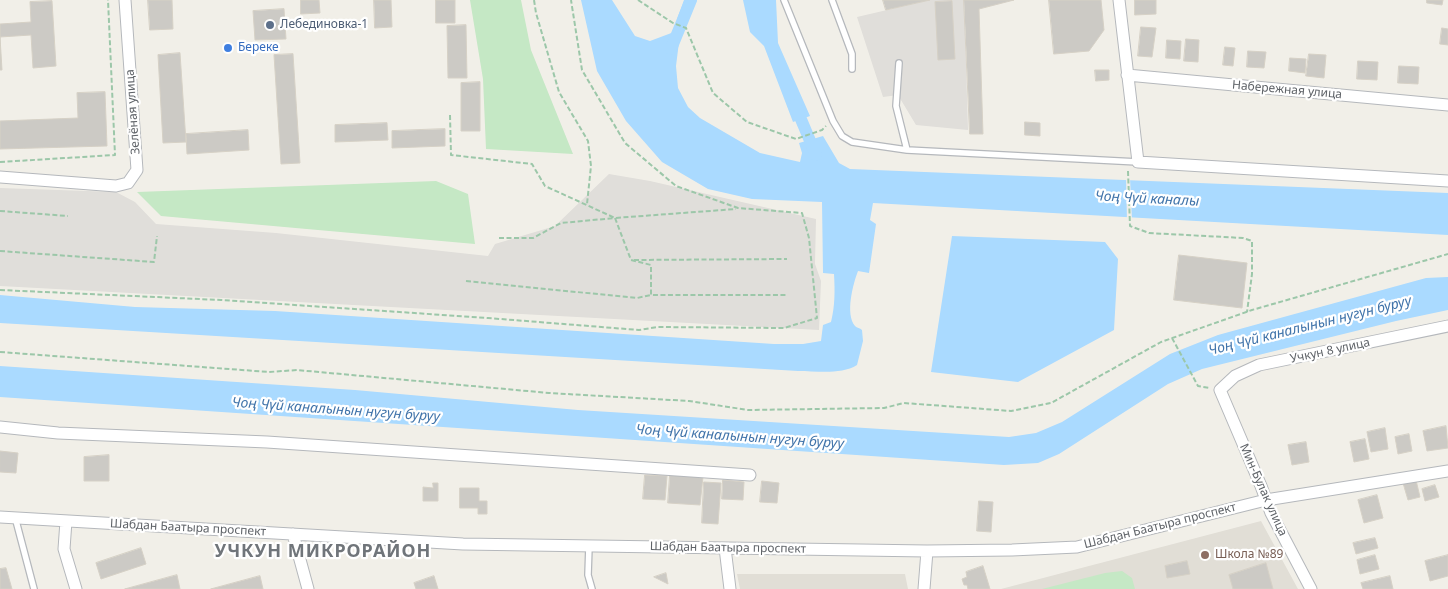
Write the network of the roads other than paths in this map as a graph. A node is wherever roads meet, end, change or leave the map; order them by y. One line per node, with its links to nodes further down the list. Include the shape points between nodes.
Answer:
1 (125, 0): 11 (street, Зелёная улица, via 137,170 128,183 116,186)
2 (784, 0): 9 (lane, via 842,136 852,142)
3 (832, 0): 6 (lane, via 852,54)
4 (1119, 0): 7 (street)
5 (900, 63): 9 (lane, via 896,106)
6 (852, 69)
7 (1127, 75): 8 (street, Набережная улица); 10 (street)
8 (1448, 105)
9 (907, 150): 10 (lane)
10 (1133, 162): 12 (street)
11 (0, 177)
12 (1448, 181)
13 (1448, 326): 14 (street, Учкун 8 улица, via 1260,366 1235,376)
14 (1220, 390): 18 (street, Мин-Булак улица)
15 (0, 427): 17 (street)
16 (1448, 471): 18 (street, Шабдан Баатыра проспект)
17 (750, 475)
18 (1266, 500): 25 (street, Шабдан Баатыра проспект, via 1076,547); 32 (street, Мин-Булак улица)
19 (0, 517): 20 (street, Шабдан Баатыра проспект)
20 (14, 518): 21 (street, Шабдан Баатыра проспект); 26 (lane)
21 (66, 521): 22 (street, Шабдан Баатыра проспект); 27 (street, via 64,548)
22 (293, 534): 23 (street, Шабдан Баатыра проспект, via 462,544); 28 (street)
23 (589, 546): 24 (street, Шабдан Баатыра проспект); 29 (lane, via 588,575)
24 (725, 548): 25 (street, Шабдан Баатыра проспект); 30 (street)
25 (927, 551): 31 (street)
26 (34, 589)
27 (76, 589)
28 (308, 589)
29 (592, 589)
30 (730, 589)
31 (924, 589)
32 (1311, 589)

